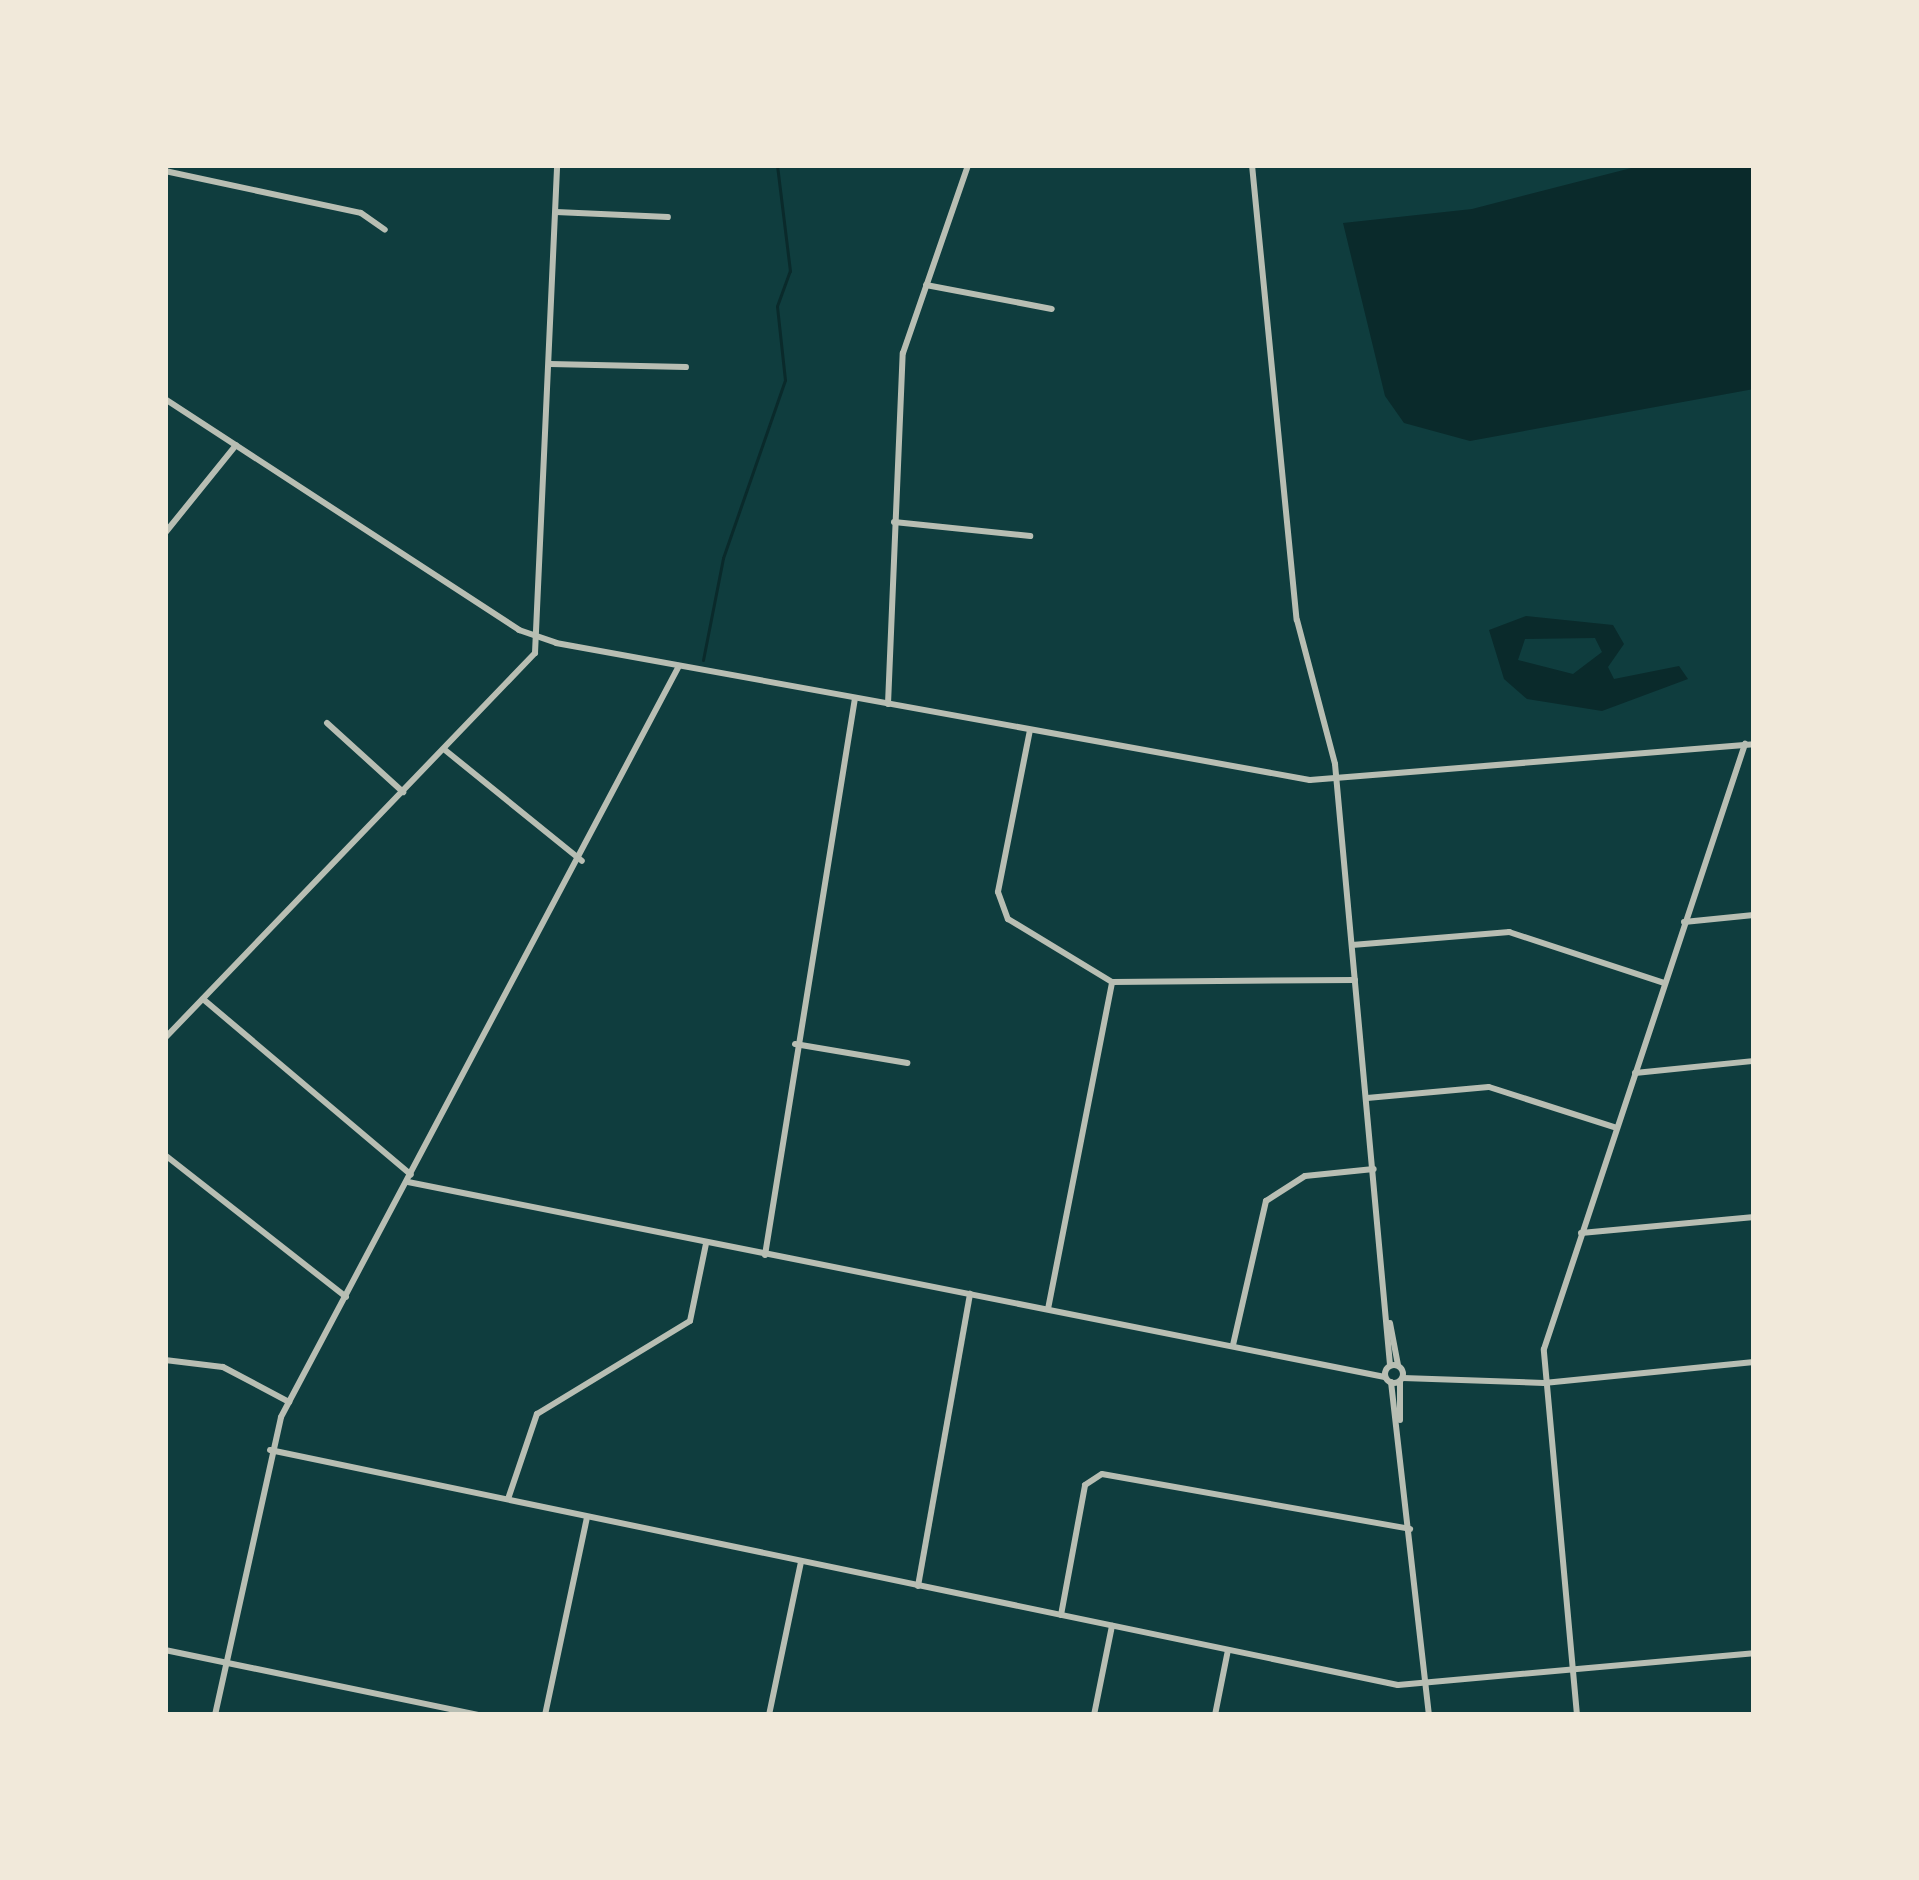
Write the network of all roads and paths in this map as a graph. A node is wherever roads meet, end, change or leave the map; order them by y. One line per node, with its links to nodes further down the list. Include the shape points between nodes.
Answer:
1 (557, 165): 5 (street)
2 (968, 165): 8 (street)
3 (1252, 165): 25 (street, via 1297,620)
4 (165, 171): 7 (street, via 362,213)
5 (556, 212): 6 (street); 10 (street)
6 (668, 217)
7 (385, 230)
8 (926, 285): 9 (street); 14 (street, via 903,353)
9 (1052, 309)
10 (550, 364): 11 (street); 17 (street)
11 (686, 367)
12 (165, 399): 13 (street)
13 (236, 445): 15 (street); 17 (street)
14 (894, 522): 16 (street); 20 (street)
15 (165, 533)
16 (1030, 536)
17 (538, 637): 18 (street); 24 (street, via 530,661)
18 (679, 666): 19 (street); 27 (street)
19 (855, 698): 20 (street); 36 (street)
20 (888, 704): 22 (street)
21 (326, 723): 26 (street)
22 (1030, 730): 25 (street); 32 (street, via 999,907)
23 (1750, 744): 25 (street); 29 (street)
24 (445, 749): 26 (street); 27 (street)
25 (1336, 778): 30 (street)
26 (403, 792): 34 (street)
27 (582, 860): 44 (street)
28 (1754, 915): 29 (street)
29 (1684, 922): 33 (street)
30 (1352, 945): 31 (street); 33 (street, via 1509,932)
31 (1356, 980): 32 (street); 40 (street)
32 (1112, 982): 51 (street)
33 (1664, 983): 39 (street)
34 (203, 999): 35 (street); 44 (street)
35 (165, 1038)
36 (795, 1044): 38 (street); 48 (street)
37 (1754, 1061): 39 (street)
38 (908, 1063)
39 (1635, 1073): 41 (street)
40 (1367, 1098): 41 (street, via 1489,1087); 43 (street)
41 (1617, 1128): 46 (street)
42 (165, 1155): 50 (street)
43 (1374, 1169): 52 (street, via 1305,1176 1266,1202); 55 (street)
44 (410, 1179): 47 (street); 50 (street)
45 (1754, 1217): 46 (street)
46 (1581, 1233): 56 (street, via 1547,1334)
47 (706, 1244): 48 (street); 59 (street, via 690,1321 537,1414)
48 (765, 1255): 49 (street)
49 (970, 1294): 51 (street); 63 (street)
50 (346, 1297): 57 (street)
51 (1048, 1309): 52 (street)
52 (1233, 1345): 55 (street)
53 (165, 1360): 57 (street, via 223,1366)
54 (1754, 1362): 56 (street)
55 (1395, 1373): 56 (street); 61 (street)
56 (1544, 1383): 70 (street)
57 (289, 1402): 58 (street)
58 (270, 1450): 59 (street); 69 (street)
59 (507, 1500): 60 (street)
60 (587, 1517): 62 (street); 74 (street)
61 (1410, 1529): 64 (street, via 1102,1474 1085,1485); 71 (street)
62 (801, 1562): 63 (street); 75 (street)
63 (918, 1586): 64 (street)
64 (1061, 1615): 65 (street)
65 (1112, 1626): 67 (street); 76 (street)
66 (165, 1650): 69 (street)
67 (1228, 1650): 71 (street); 77 (street)
68 (1754, 1653): 70 (street)
69 (226, 1663): 72 (street); 73 (street)
70 (1573, 1670): 71 (street); 79 (street)
71 (1426, 1685): 78 (street)
72 (215, 1715)
73 (478, 1715)
74 (545, 1715)
75 (769, 1715)
76 (1094, 1715)
77 (1215, 1715)
78 (1429, 1715)
79 (1577, 1715)

